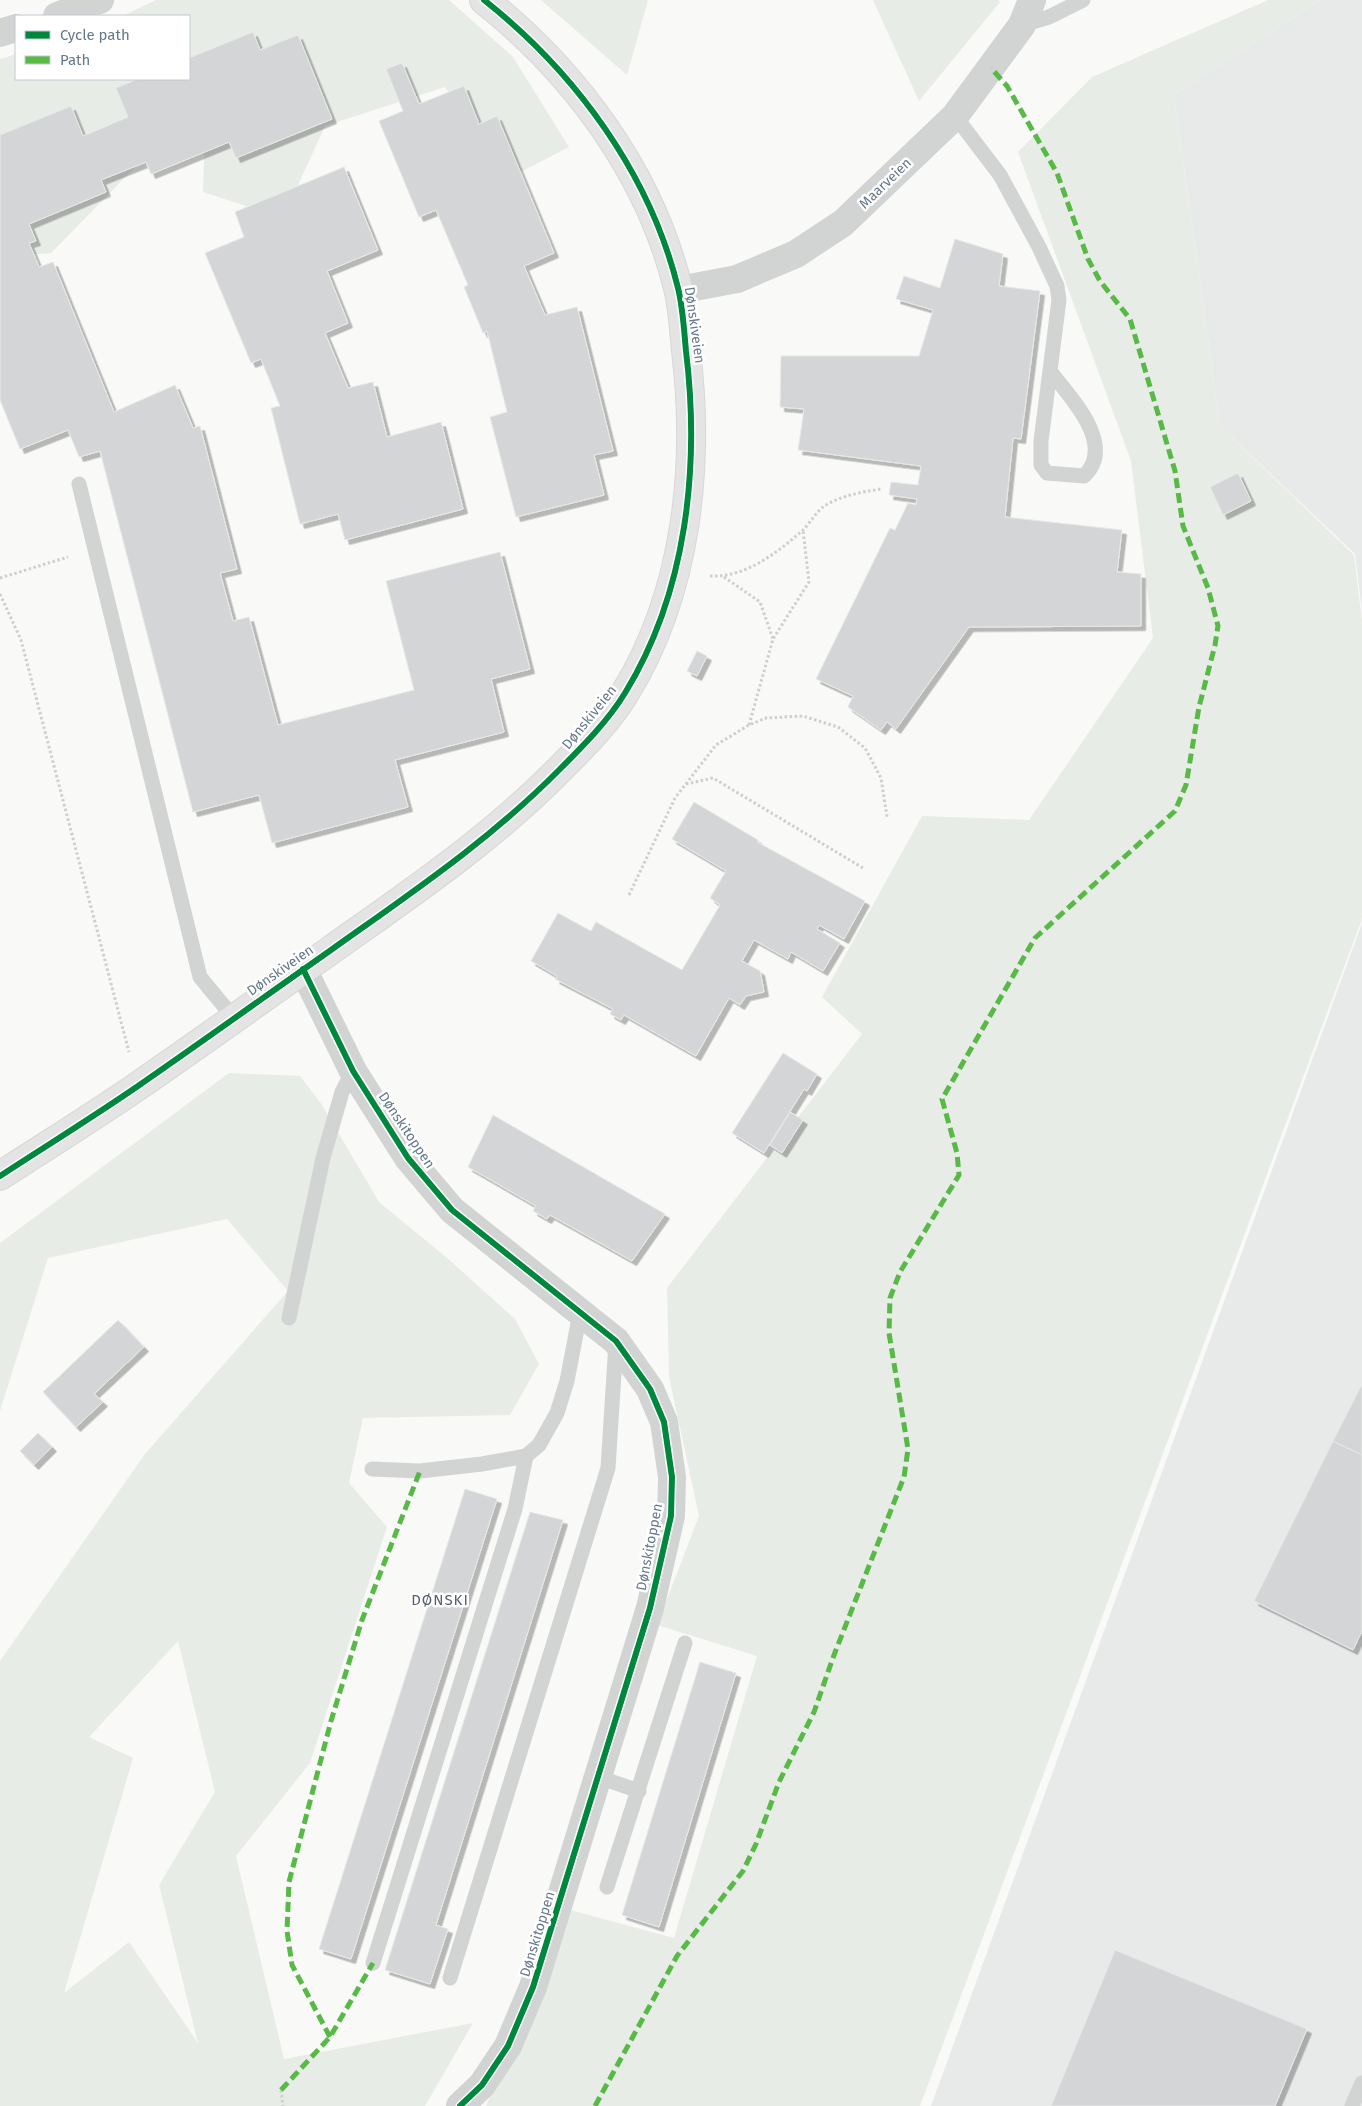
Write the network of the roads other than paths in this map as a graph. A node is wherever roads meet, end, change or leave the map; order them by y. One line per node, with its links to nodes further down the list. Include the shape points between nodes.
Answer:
1 (100, 0): 5 (street)
2 (484, 0): 10 (street, Dønskiveien, via 507,18 572,85 615,142 652,211)
3 (1032, 0): 6 (street, Maarveien)
4 (1083, 0): 6 (lane, via 1049,17)
5 (60, 15)
6 (1022, 25): 9 (street, Maarveien)
7 (15, 28): 8 (street)
8 (0, 33)
9 (955, 116): 10 (street, Maarveien, via 843,223 796,254 737,278); 11 (lane, via 1000,175 1057,286 1059,300)
10 (679, 290): 13 (street, Dønskiveien, via 691,388 691,472 676,574 654,636 625,693 589,740 527,803 464,856)
11 (1050, 371): 11 (lane, via 1041,466 1048,473 1084,476 1090,471 1096,448 1089,423)
12 (79, 484): 14 (lane, via 200,977)
13 (303, 969): 14 (street, Dønskiveien); 15 (street, Dønskitoppen)
14 (233, 1017): 16 (street, Dønskiveien, via 138,1086)
15 (353, 1071): 17 (street, Dønskitoppen, via 408,1158 452,1210); 18 (lane, via 342,1092 323,1158)
16 (0, 1176)
17 (580, 1312): 19 (street, Dønskitoppen); 20 (lane, via 567,1381 556,1413 539,1445)
18 (290, 1318)
19 (616, 1341): 23 (street, Dønskitoppen, via 650,1389 664,1422 672,1487 671,1516 650,1608); 27 (lane, via 608,1468)
20 (526, 1456): 21 (lane, via 420,1471); 26 (lane, via 515,1509)
21 (372, 1469)
22 (685, 1643): 24 (lane)
23 (598, 1778): 24 (lane); 29 (street, Dønskitoppen, via 530,1996 508,2046 482,2085)
24 (640, 1790): 25 (lane)
25 (607, 1887)
26 (372, 1963)
27 (450, 1978)
28 (1362, 2083): 30 (lane)
29 (460, 2106)
30 (1352, 2106)

